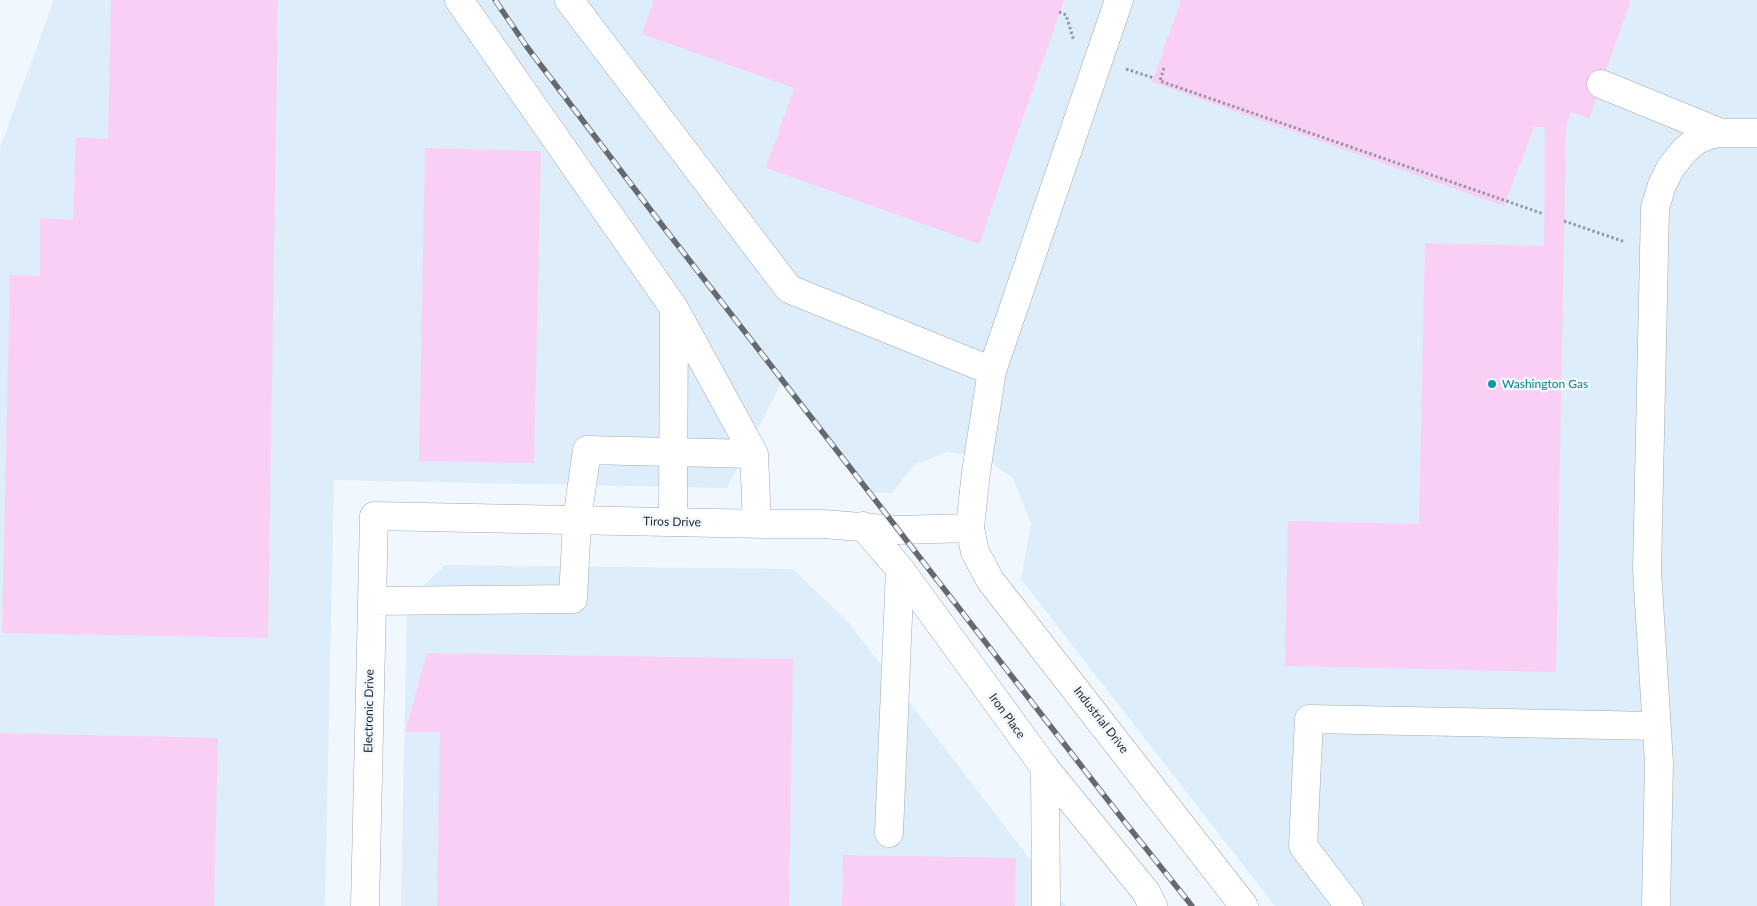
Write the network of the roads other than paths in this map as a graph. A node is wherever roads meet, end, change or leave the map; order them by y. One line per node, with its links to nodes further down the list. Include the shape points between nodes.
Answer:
1 (460, 0): 7 (street)
2 (569, 0): 8 (street, via 789,289)
3 (1119, 0): 8 (street, Industrial Drive)
4 (1601, 84): 5 (street)
5 (1721, 133): 6 (street); 19 (street, via 1697,140 1670,167 1655,208 1646,570)
6 (1757, 133)
7 (674, 308): 9 (street); 10 (street)
8 (992, 371): 16 (street, Industrial Drive)
9 (674, 452): 10 (street); 12 (street, via 587,450); 13 (street)
10 (754, 454): 14 (street)
11 (374, 516): 12 (street, Tiros Drive); 18 (street, Electronic Drive)
12 (577, 520): 13 (street, Tiros Drive); 18 (street, via 573,600)
13 (673, 522): 14 (street, Tiros Drive)
14 (757, 524): 15 (street, Tiros Drive)
15 (863, 526): 16 (street, Tiros Drive, via 898,530); 17 (street, Iron Place)
16 (970, 528): 25 (street, Industrial Drive, via 975,552 990,580)
17 (900, 569): 20 (street, Iron Place); 21 (street)
18 (372, 602): 22 (street, Electronic Drive)
19 (1656, 726): 26 (street, via 1309,720 1303,846); 27 (street, via 1659,763)
20 (1045, 768): 23 (street); 24 (street, Iron Place, via 1146,892)
21 (889, 833)
22 (365, 906)
23 (1046, 906)
24 (1153, 906)
25 (1244, 906)
26 (1349, 906)
27 (1656, 906)

